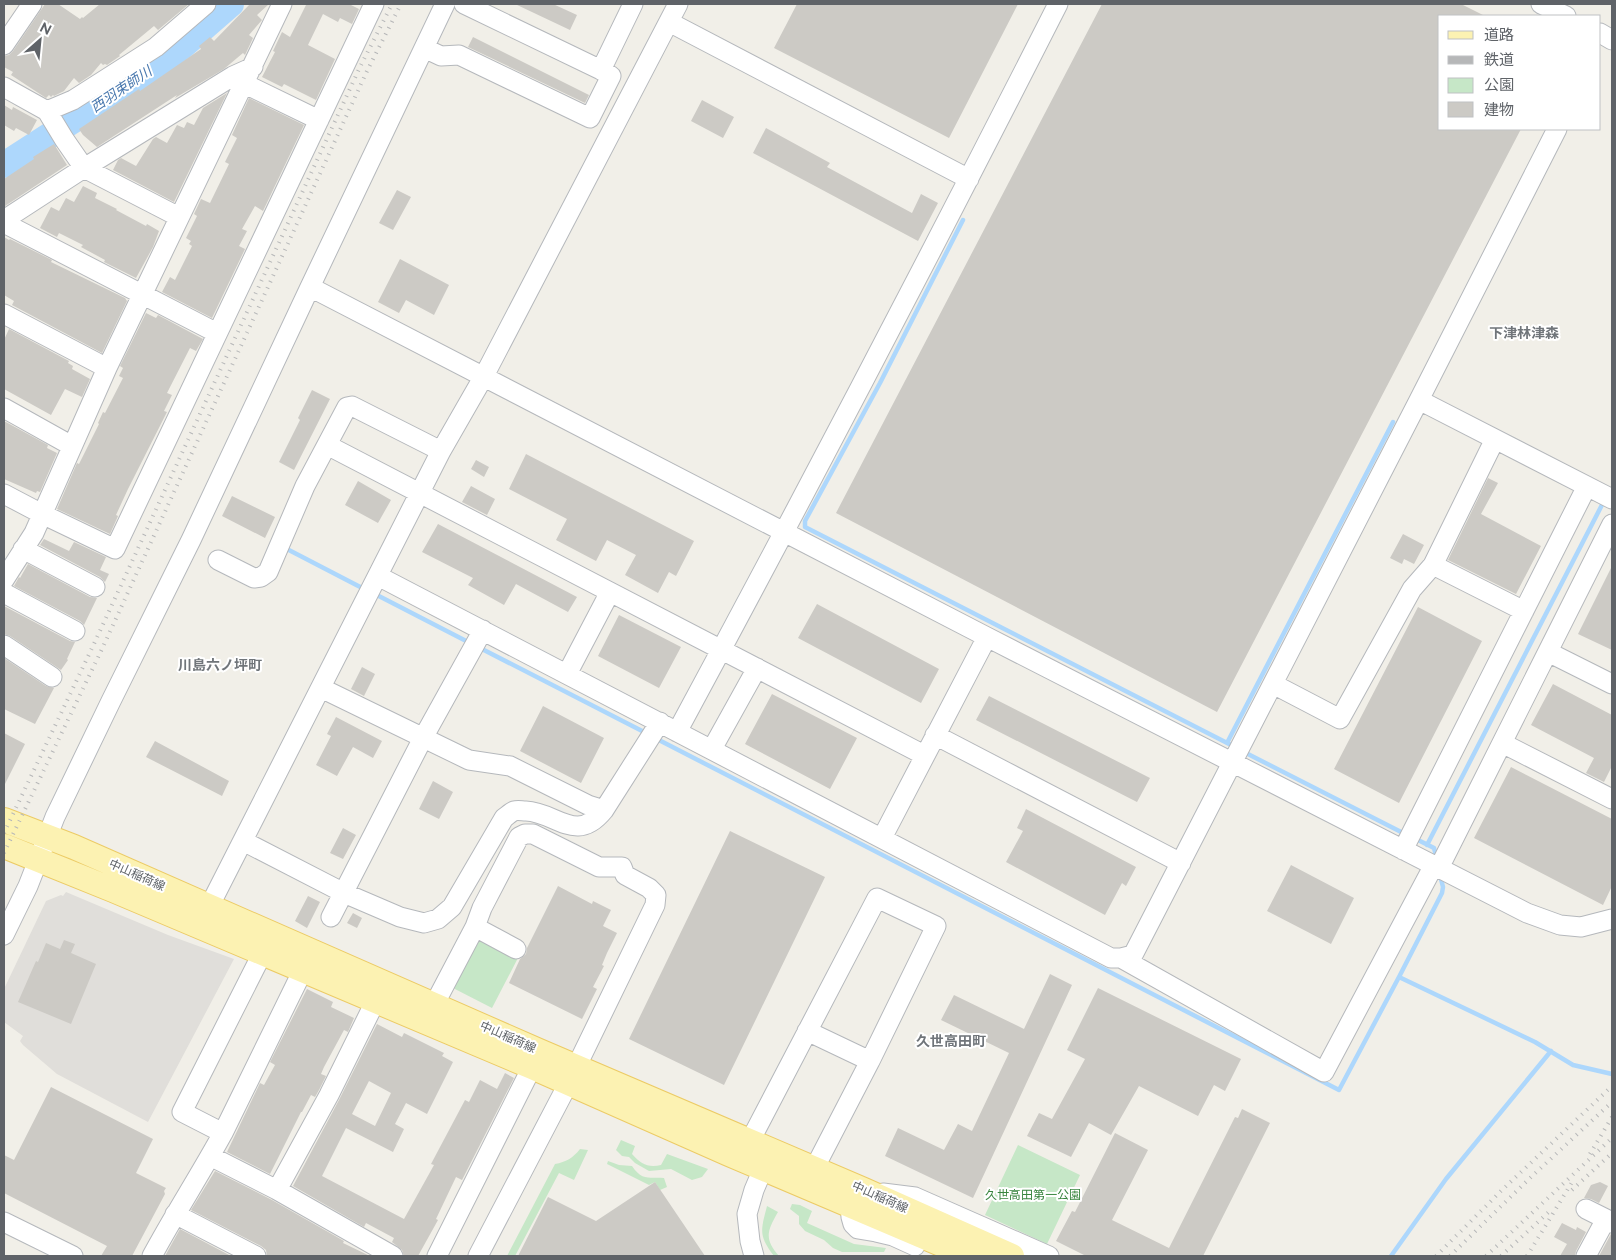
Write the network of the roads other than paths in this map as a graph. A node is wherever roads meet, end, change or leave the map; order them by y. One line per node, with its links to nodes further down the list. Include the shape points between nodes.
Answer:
1 (32, 4): 13 (street)
2 (206, 4): 19 (street, via 156,48)
3 (282, 4): 15 (street)
4 (374, 4): 20 (street)
5 (446, 4): 14 (street)
6 (464, 4): 16 (street)
7 (678, 4): 12 (street)
8 (1058, 4): 23 (street)
9 (1542, 4): 11 (street)
10 (625, 6): 16 (street)
11 (1564, 15)
12 (669, 22): 23 (street); 31 (street)
13 (4, 45)
14 (424, 48): 16 (street, via 441,56 459,55 590,118 611,76); 26 (street)
15 (253, 67): 17 (street); 22 (street, via 233,76)
16 (600, 70)
17 (244, 84): 20 (street); 24 (street)
18 (4, 87): 19 (street)
19 (48, 112): 22 (street)
20 (319, 120): 29 (street)
21 (1556, 130): 32 (street)
22 (84, 168): 24 (street); 25 (street)
23 (969, 179): 44 (street)
24 (179, 218): 27 (street)
25 (4, 222): 27 (street)
26 (310, 286): 31 (street); 77 (street)
27 (144, 294): 29 (street); 30 (street)
28 (4, 314): 30 (street)
29 (218, 333): 42 (street, via 115,549)
30 (107, 368): 36 (street)
31 (484, 376): 37 (street); 44 (street)
32 (1419, 400): 34 (street); 63 (street)
33 (4, 408): 36 (street)
34 (1495, 439): 38 (street); 47 (street)
35 (327, 445): 37 (street, via 347,407 352,406); 39 (street); 46 (street, via 305,486 268,572 254,578)
36 (72, 446): 42 (street)
37 (441, 451): 39 (street)
38 (1587, 486): 41 (street); 53 (street)
39 (420, 493): 48 (street); 51 (street)
40 (4, 494): 42 (street)
41 (1612, 499)
42 (42, 514): 45 (street)
43 (1612, 527): 59 (street)
44 (784, 532): 56 (street); 58 (street)
45 (23, 549): 49 (street); 50 (street)
46 (218, 560)
47 (1432, 565): 53 (street); 63 (street, via 1412,589 1340,719)
48 (378, 576): 54 (street); 65 (street)
49 (4, 580)
50 (95, 587)
51 (610, 592): 58 (street); 61 (street)
52 (4, 593): 55 (street)
53 (1524, 611): 81 (street)
54 (483, 630): 61 (street); 69 (street)
55 (74, 631)
56 (987, 637): 68 (street); 73 (street)
57 (4, 644): 62 (street)
58 (721, 650): 60 (street); 67 (street)
59 (1548, 652): 64 (street); 70 (street)
60 (756, 668): 71 (street); 72 (street)
61 (567, 674): 66 (street)
62 (52, 677)
63 (1273, 684): 73 (street)
64 (1612, 684)
65 (321, 688): 69 (street); 79 (street)
66 (660, 722): 67 (street); 75 (street)
67 (677, 732): 71 (street)
68 (935, 736): 72 (street); 83 (street)
69 (424, 738): 75 (street, via 469,760 510,766 588,806); 85 (street)
70 (1502, 743): 74 (street); 84 (street)
71 (712, 750): 78 (street)
72 (924, 755): 78 (street)
73 (1233, 762): 81 (street); 83 (street)
74 (1612, 799)
75 (604, 810): 85 (street, via 596,820 572,826 532,811 515,811 504,818 452,907 438,919 424,923 400,917)
76 (4, 820): 77 (main road, 中山稲荷線)
77 (46, 837): 82 (street); 86 (main road, 中山稲荷線)
78 (882, 838): 93 (street, via 1111,958)
79 (243, 841): 85 (street); 86 (street)
80 (4, 846): 82 (main road, 中山稲荷線)
81 (1403, 850): 84 (street)
82 (37, 860): 90 (street); 92 (main road, 中山稲荷線)
83 (1181, 863): 93 (street, via 1134,955)
84 (1436, 867): 88 (street, via 1527,913 1560,925 1581,926); 93 (street, via 1324,1072)
85 (344, 893): 87 (street)
86 (209, 907): 96 (main road, 中山稲荷線)
87 (331, 917)
88 (1612, 919)
89 (475, 927): 91 (street); 96 (street); 100 (street, via 514,846 525,834 533,834 599,867 622,867 625,875 649,888 656,896 619,982)
90 (4, 935)
91 (516, 949)
92 (262, 954): 94 (main road, 中山稲荷線); 101 (street, via 182,1112)
93 (1121, 958)
94 (303, 970): 95 (main road, 中山稲荷線); 101 (street)
95 (376, 1002): 99 (main road, 中山稲荷線); 105 (street)
96 (434, 1005): 100 (main road, 中山稲荷線)
97 (808, 1030): 98 (street); 98 (street, via 877,898 936,926); 102 (street)
98 (870, 1061): 104 (street)
99 (532, 1067): 100 (main road, 中山稲荷線); 115 (street)
100 (572, 1075): 102 (main road, 中山稲荷線); 116 (street)
101 (223, 1133): 103 (street)
102 (761, 1153): 104 (main road, 中山稲荷線); 106 (main road, 中山稲荷線); 117 (street, via 747,1214)
103 (210, 1156): 105 (street); 108 (street)
104 (814, 1169): 106 (main road, 中山稲荷線)
105 (277, 1190): 111 (street)
106 (857, 1197): 118 (street, via 850,1217 858,1229 893,1236); 119 (main road, 中山稲荷線); 120 (main road, 中山稲荷線); 121 (street, via 915,1197)
107 (1586, 1209): 109 (street)
108 (175, 1214): 113 (street); 114 (street)
109 (1609, 1221): 122 (street)
110 (4, 1222): 112 (street)
111 (384, 1254)
112 (72, 1256)
113 (152, 1256)
114 (256, 1256)
115 (437, 1256)
116 (478, 1256)
117 (754, 1256)
118 (939, 1256)
119 (969, 1256)
120 (1012, 1256)
121 (1049, 1256)
122 (1586, 1256)

